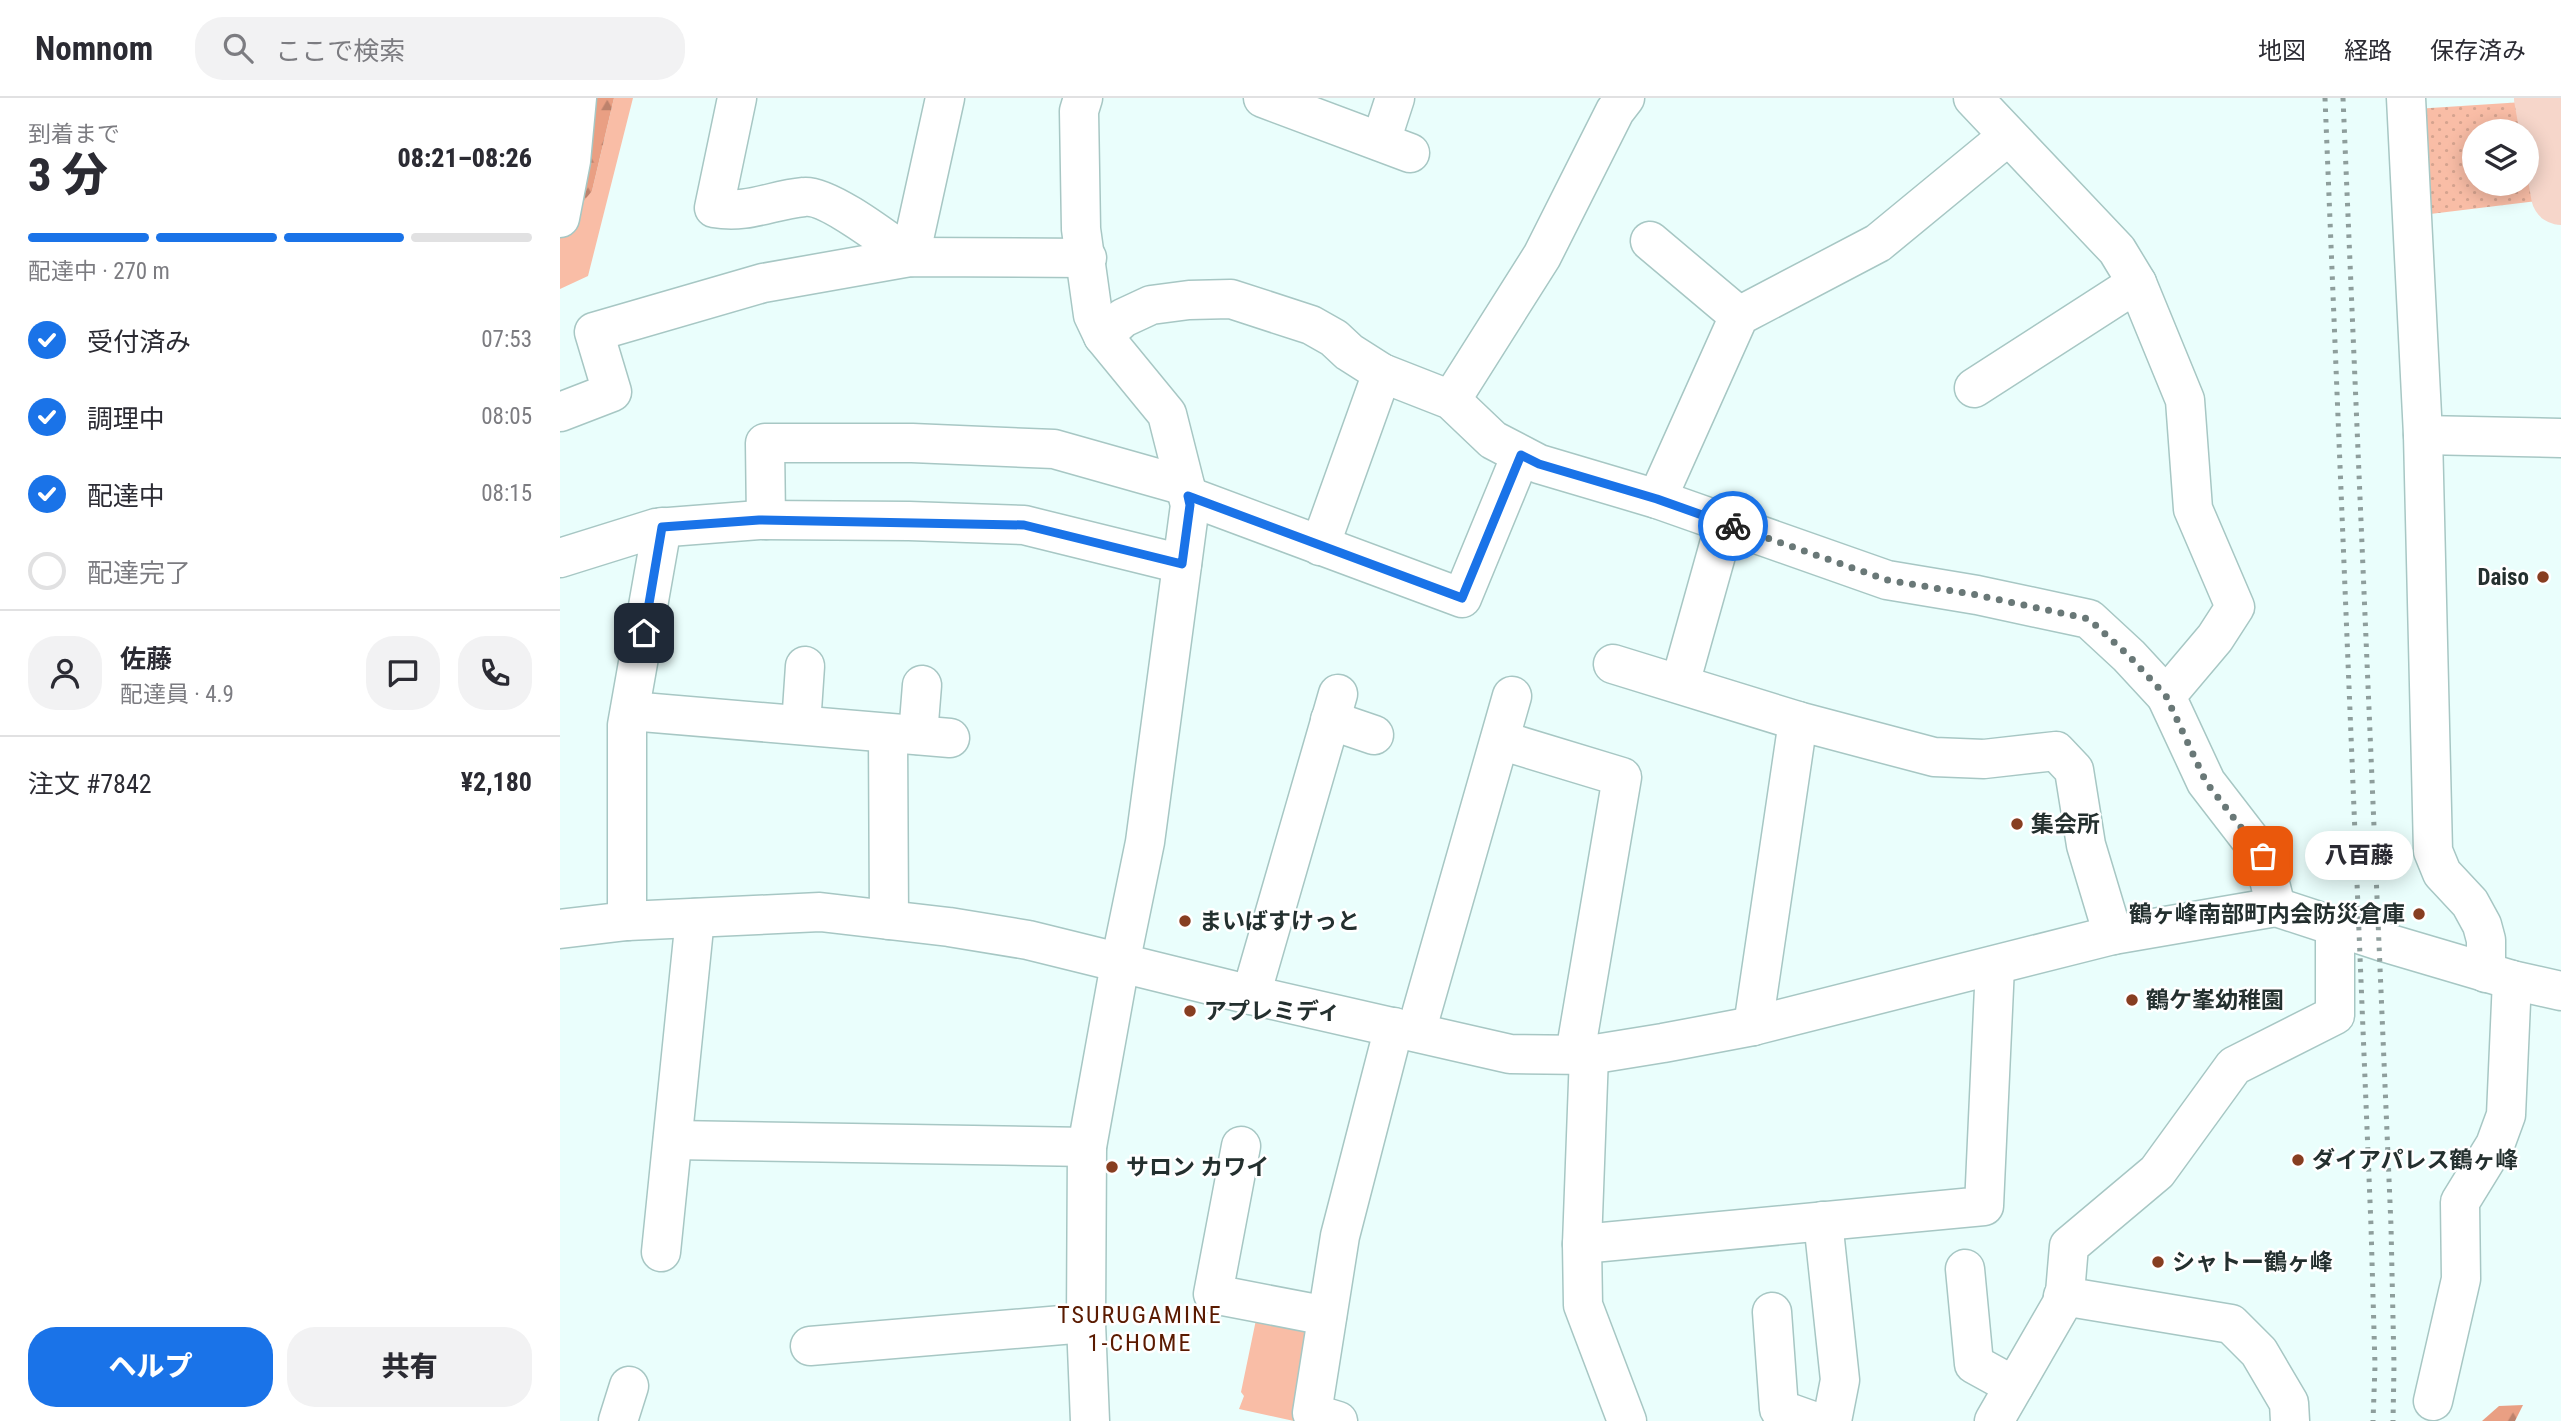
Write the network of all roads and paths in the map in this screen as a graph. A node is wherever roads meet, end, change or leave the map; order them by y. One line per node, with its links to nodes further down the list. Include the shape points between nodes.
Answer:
1 (577, 98): 10 (street)
2 (737, 98): 12 (street, via 714,208 734,211 807,196 828,202)
3 (945, 98): 12 (street)
4 (1263, 98): 5 (street, via 1395,147)
5 (1395, 98)
6 (1625, 98): 20 (street, via 1542,256)
7 (2406, 98): 23 (street)
8 (1077, 102): 13 (street, via 1081,229)
9 (1995, 112): 14 (street, via 2117,250); 15 (street, via 1878,243)
10 (560, 218)
11 (1650, 241): 15 (street)
12 (910, 257): 13 (street); 19 (street, via 764,283 594,332)
13 (1087, 258): 16 (street, via 1093,315)
14 (2137, 283): 18 (street); 39 (street, via 2185,400 2193,509 2235,607)
15 (1739, 316): 27 (street)
16 (1103, 336): 17 (street, via 1123,318 1151,305 1231,299 1311,325); 26 (street, via 1167,414)
17 (1381, 373): 20 (street); 31 (street)
18 (1974, 388)
19 (612, 392): 21 (street); 22 (street)
20 (1451, 400): 25 (street, via 1493,440)
21 (560, 412)
22 (560, 417)
23 (2423, 435): 24 (street); 55 (street, via 2433,851 2442,873 2470,902)
24 (2561, 438)
25 (1521, 455): 27 (street); 31 (street, via 1462,598)
26 (1187, 491): 28 (street, via 1054,449 765,443); 31 (street); 33 (street, via 1190,505)
27 (1657, 499): 29 (street)
28 (766, 520): 30 (street); 33 (street, via 1024,525)
29 (1724, 523): 36 (street); 39 (street, via 1887,580 2089,619)
30 (662, 527): 32 (street); 40 (street)
31 (1321, 546)
32 (560, 558)
33 (1182, 564): 53 (street, via 1145,842)
34 (1613, 664): 36 (street)
35 (805, 666): 42 (street)
36 (1680, 684): 41 (street)
37 (922, 685): 43 (street)
38 (1512, 696): 45 (street)
39 (2166, 696): 46 (street, via 2206,782 2263,856)
40 (630, 712): 42 (street); 49 (street)
41 (1798, 721): 51 (street, via 1934,757 1984,759 2056,751 2074,770 2086,845); 58 (street)
42 (802, 725): 43 (street)
43 (919, 735): 48 (street)
44 (1374, 735): 57 (street, via 1334,707 1324,797)
45 (1500, 740): 59 (street); 60 (street, via 1622,777)
46 (2276, 906): 50 (street); 51 (street)
47 (695, 918): 48 (street, via 820,912); 49 (street); 61 (street)
48 (889, 920): 53 (street, via 1028,940)
49 (627, 921): 52 (street)
50 (2335, 925): 55 (street); 68 (street, via 2335,1015 2234,1066 2157,1172 2069,1246)
51 (2113, 935): 54 (street)
52 (561, 939)
53 (1120, 964): 57 (street); 63 (street)
54 (1995, 967): 58 (street); 64 (street, via 1984,1206)
55 (2499, 976): 56 (street); 73 (street, via 2506,1115 2495,1144 2460,1202 2461,1279)
56 (2561, 992)
57 (1251, 995): 59 (street)
58 (1752, 1026): 60 (street)
59 (1405, 1030): 60 (street, via 1510,1055); 70 (street, via 1340,1236)
60 (1582, 1055): 65 (street)
61 (673, 1140): 63 (street); 66 (street)
62 (1241, 1146): 70 (street, via 1213,1294)
63 (1087, 1147): 71 (street)
64 (1823, 1221): 65 (street); 79 (street, via 1839,1380)
65 (1582, 1244): 77 (street, via 1583,1305)
66 (661, 1252)
67 (1965, 1269): 74 (street, via 1974,1364)
68 (2063, 1296): 74 (street); 80 (street, via 2231,1324 2259,1352 2289,1403)
69 (1772, 1312): 78 (street, via 1779,1409)
70 (1327, 1317): 76 (street, via 1312,1413)
71 (1086, 1323): 72 (street); 75 (street)
72 (810, 1346)
73 (2433, 1401)
74 (2008, 1409)
75 (1090, 1421)
76 (1338, 1421)
77 (1627, 1421)
78 (1813, 1421)
79 (1832, 1421)
80 (2290, 1421)

